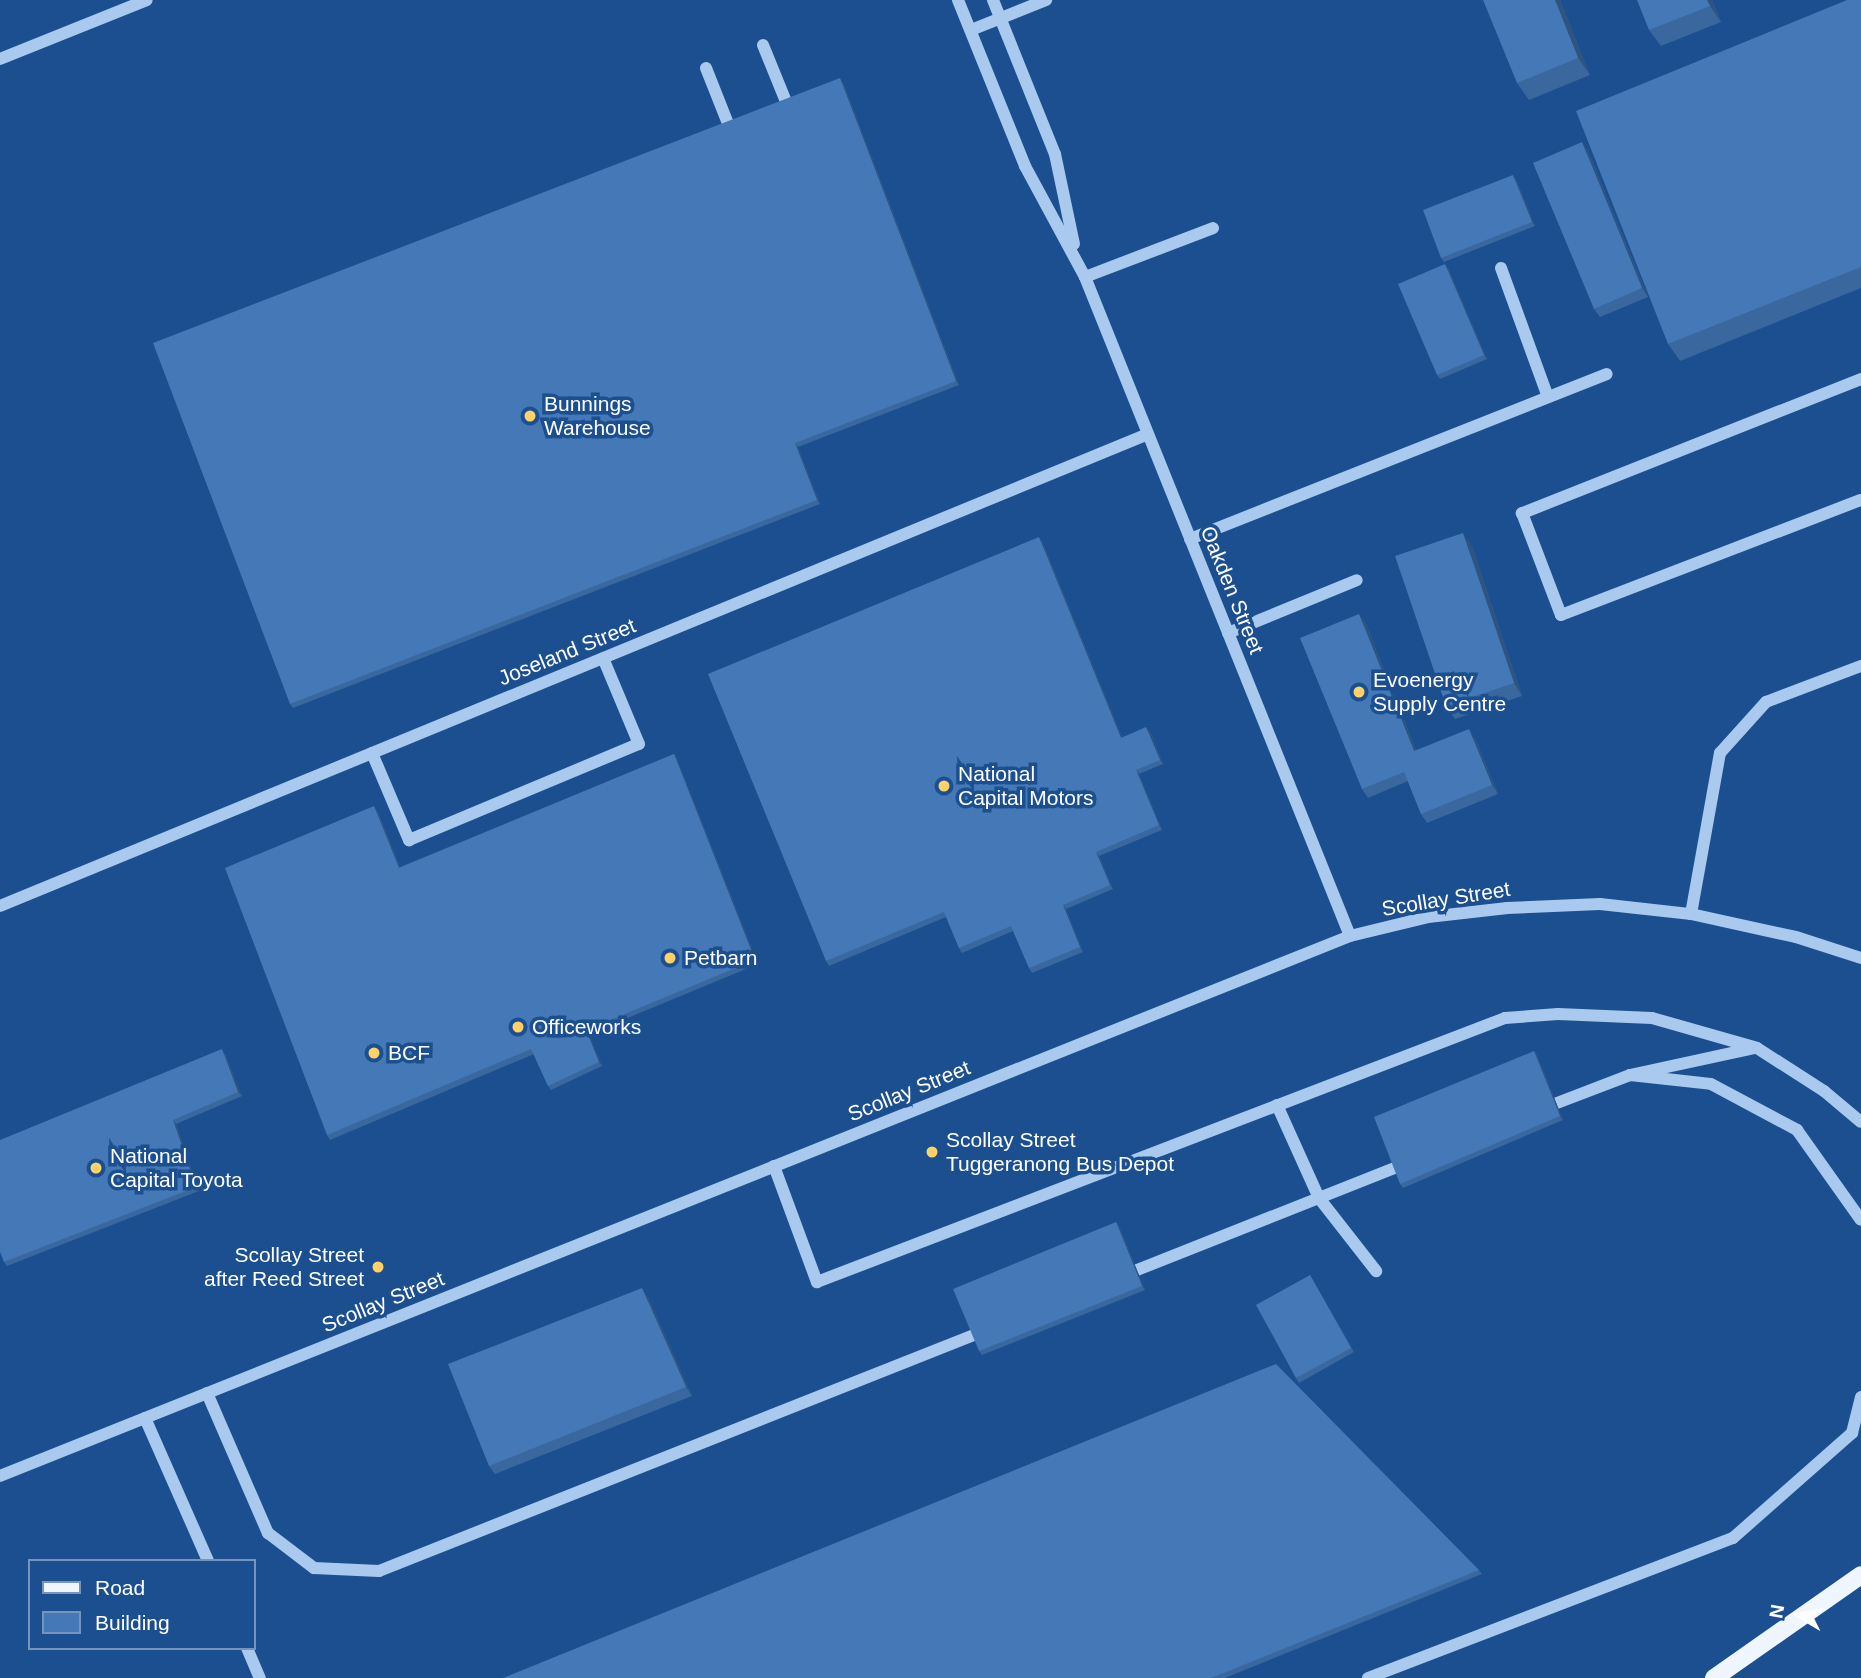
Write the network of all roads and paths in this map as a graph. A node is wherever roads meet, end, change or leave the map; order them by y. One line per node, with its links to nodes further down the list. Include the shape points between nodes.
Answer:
1 (146, 0): 8 (street)
2 (958, 0): 6 (street, Oakden Street)
3 (993, 0): 5 (street, Oakden Street)
4 (1046, 0): 5 (street)
5 (1001, 18): 6 (street); 13 (street, Oakden Street, via 1055,154)
6 (971, 30): 13 (street, Oakden Street, via 1025,166)
7 (763, 45): 10 (street)
8 (0, 59)
9 (706, 68): 11 (street)
10 (787, 104)
11 (729, 126)
12 (1213, 228): 15 (street)
13 (1077, 258): 15 (street, Oakden Street)
14 (1502, 268): 18 (street)
15 (1085, 277): 19 (street, Oakden Street)
16 (1607, 374): 18 (street)
17 (1861, 379): 20 (street, via 1522,513 1561,615)
18 (1548, 397): 21 (street)
19 (1148, 434): 21 (street, Oakden Street); 24 (street, Joseland Street)
20 (1861, 500)
21 (1190, 539): 23 (street, Oakden Street)
22 (1357, 580): 23 (street)
23 (1228, 633): 29 (street, Oakden Street)
24 (603, 658): 26 (street, Joseland Street); 26 (street, via 639,744 409,840)
25 (1861, 666): 28 (street, via 1766,702 1720,753)
26 (372, 753): 27 (street, Joseland Street)
27 (0, 906)
28 (1691, 914): 29 (street, Scollay Street, via 1600,904 1507,908 1428,918); 30 (street, Scollay Street, via 1796,937)
29 (1350, 936): 36 (street, Scollay Street)
30 (1861, 958)
31 (1757, 1048): 32 (street); 34 (street, via 1652,1018 1558,1014 1505,1018); 35 (street, via 1824,1091)
32 (1630, 1074): 33 (street); 39 (street, via 1711,1084 1797,1130)
33 (1557, 1104)
34 (1277, 1105): 36 (street, via 817,1282); 38 (street)
35 (1861, 1122)
36 (774, 1166): 43 (street, Scollay Street)
37 (1395, 1168): 38 (street)
38 (1319, 1198): 40 (street); 41 (street)
39 (1861, 1220)
40 (1138, 1270)
41 (1376, 1271)
42 (974, 1335): 43 (street, via 379,1572 314,1568 268,1533)
43 (207, 1393): 46 (street, Scollay Street)
44 (1861, 1397): 47 (street)
45 (1861, 1414): 47 (street)
46 (145, 1418): 48 (street, Scollay Street); 49 (street)
47 (1852, 1429): 53 (street, via 1732,1538)
48 (0, 1476)
49 (207, 1559)
50 (1861, 1576): 54 (main road)
51 (248, 1650): 52 (street)
52 (260, 1678)
53 (1368, 1678)
54 (1714, 1678)

